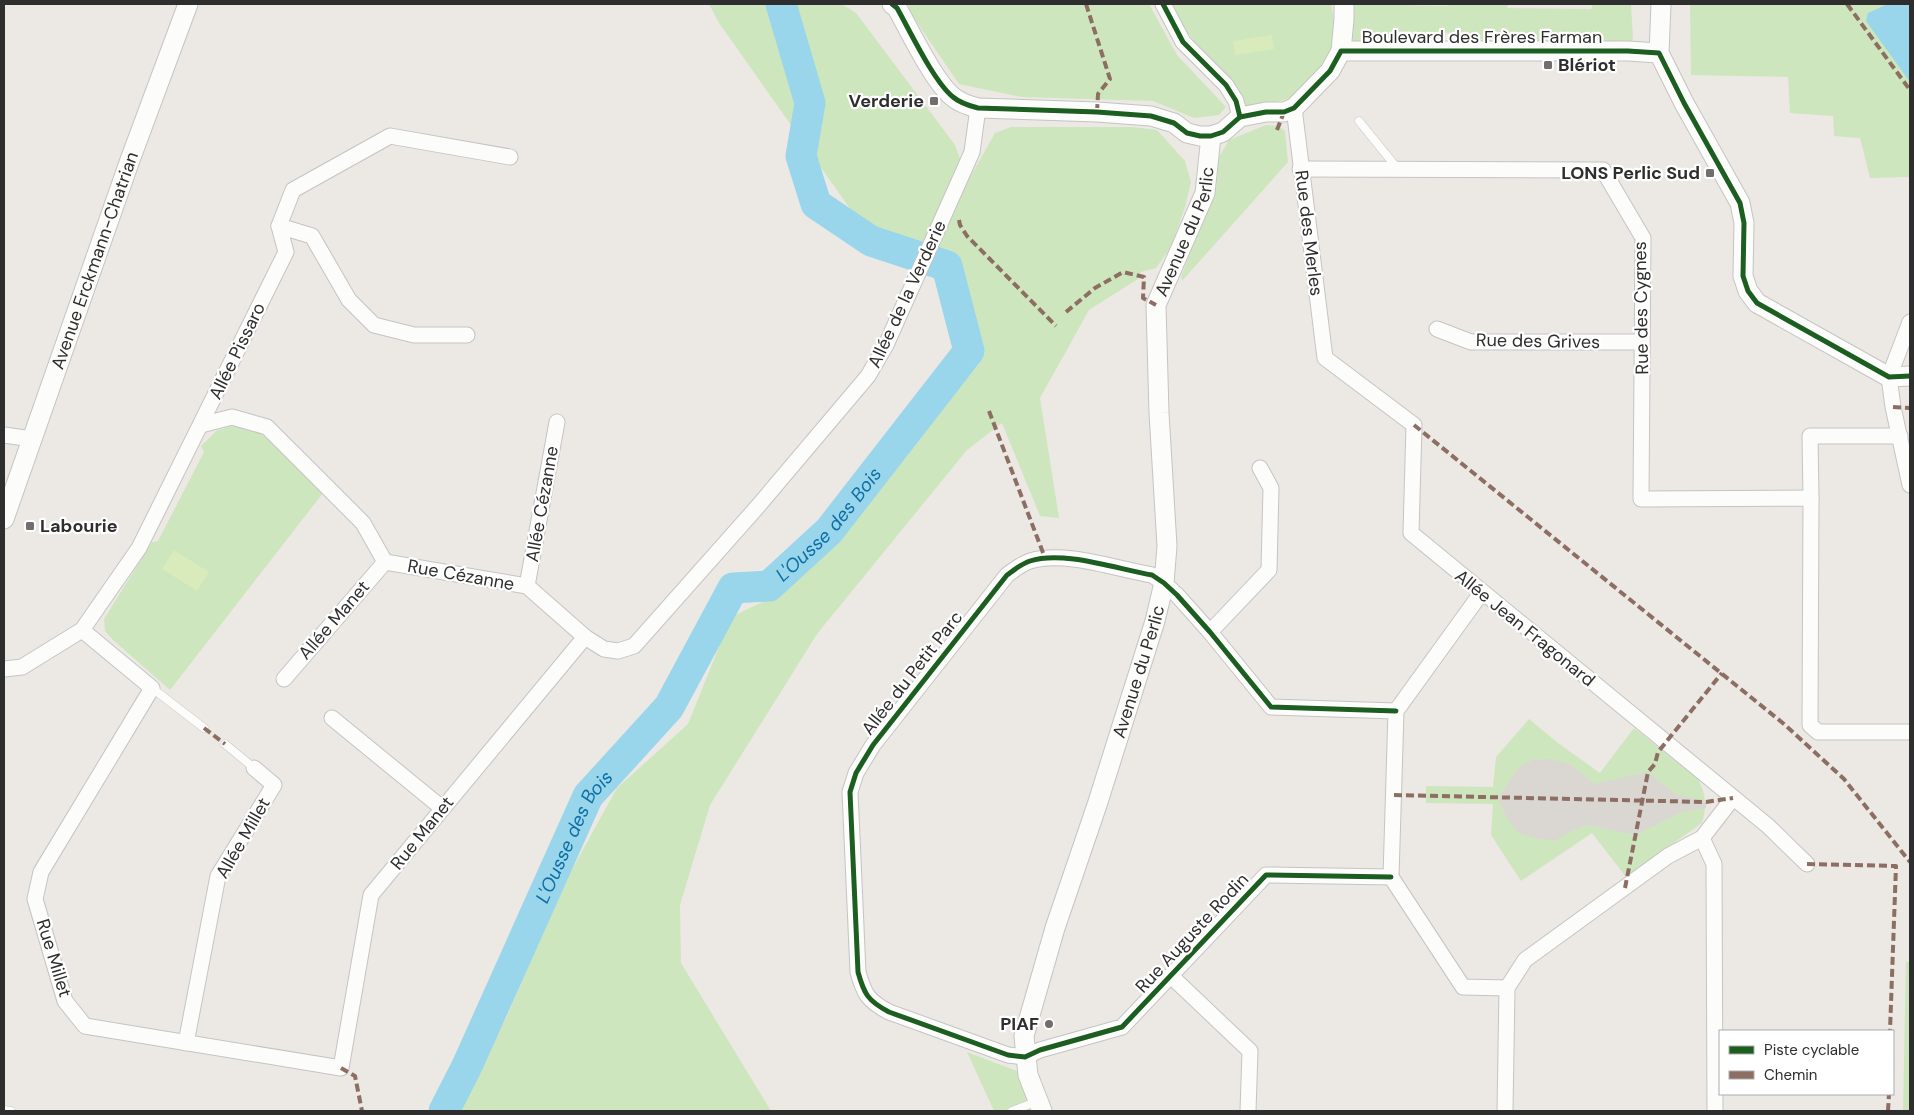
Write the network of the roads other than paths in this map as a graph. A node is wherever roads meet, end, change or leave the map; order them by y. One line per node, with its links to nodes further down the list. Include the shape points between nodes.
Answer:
1 (188, 4): 28 (street, Avenue Erckmann-Chatrian)
2 (1163, 4): 10 (street, via 1183,42 1226,85 1236,101)
3 (1344, 4): 6 (street, Boulevard des Frères Farman)
4 (1661, 4): 7 (street)
5 (895, 5): 8 (street, via 938,79 953,98)
6 (1341, 51): 7 (street, Boulevard des Frères Farman); 9 (street, Boulevard des Frères Farman, via 1330,70)
7 (1659, 53): 22 (street, via 1740,203 1744,223 1743,276 1756,303)
8 (978, 108): 12 (street, via 1151,116 1174,123 1187,133); 32 (street, Allée de la Verderie, via 972,152 886,346 868,376)
9 (1294, 108): 10 (street); 14 (street, Rue des Merles)
10 (1240, 118): 12 (street, via 1223,132)
11 (1359, 121): 15 (lane)
12 (1211, 136): 35 (street, Avenue du Perlic, via 1205,192 1156,305 1166,546)
13 (510, 157): 16 (street, via 390,136 293,190)
14 (1300, 168): 15 (street, Rue des Cygnes); 21 (street, Rue des Merles)
15 (1398, 170): 20 (street, Rue des Cygnes, via 1603,170 1643,238)
16 (279, 226): 19 (street, via 312,236 348,300 374,325 414,335); 25 (street, Allée Pissaro, via 286,252)
17 (1910, 322): 22 (street)
18 (1437, 330): 20 (street, Rue des Grives, via 1471,342)
19 (467, 335)
20 (1642, 342): 31 (street, Rue des Cygnes, via 1641,499)
21 (1325, 358): 37 (street, Allée Jean Fragonard, via 1414,425 1411,533)
22 (1889, 376): 23 (street); 27 (street)
23 (1910, 376)
24 (557, 422): 36 (street, Allée Cézanne)
25 (201, 425): 34 (street, Rue Cézanne, via 232,417 266,427 363,523); 38 (street, Allée Pissaro, via 139,548)
26 (4, 435): 28 (street)
27 (1900, 436): 30 (street); 31 (street, via 1810,436)
28 (32, 440): 33 (street, Avenue Erckmann-Chatrian)
29 (1260, 468): 39 (street, via 1271,488 1269,570)
30 (1910, 485)
31 (1810, 498): 49 (street, via 1810,725 1818,732)
32 (759, 505): 40 (street, Rue Cézanne, via 634,646 618,651 604,649)
33 (4, 519)
34 (385, 562): 36 (street, Rue Cézanne); 44 (street, Allée Manet)
35 (1164, 582): 39 (street); 60 (street, Avenue du Perlic, via 1155,621 1047,955 1024,1036); 60 (street, Allée du Petit Parc, via 1152,575 1063,558 1037,560 1019,566 1007,575 873,745 856,773 850,792 858,972 863,991 873,1004 889,1012 1008,1056)
36 (527, 586): 40 (street, Rue Cézanne)
37 (1482, 592): 46 (street); 52 (street, Allée Jean Fragonard)
38 (82, 630): 41 (street, Allée Pissaro); 45 (street)
39 (1210, 632): 46 (street, via 1270,707)
40 (585, 637): 53 (street, Rue Manet)
41 (22, 667): 42 (street, Allée Pissaro); 43 (street)
42 (4, 669)
43 (4, 679)
44 (284, 679)
45 (152, 688): 48 (lane); 59 (street, Rue Millet, via 41,872 35,899 66,1001 84,1026)
46 (1396, 710): 56 (street)
47 (332, 718): 53 (street)
48 (204, 728)
49 (1910, 732)
50 (225, 744): 51 (lane, Allée Millet)
51 (254, 768): 59 (street, Allée Millet, via 274,785 218,876)
52 (1733, 798): 54 (street); 55 (street, Allée Jean Fragonard)
53 (442, 808): 62 (street, Rue Manet, via 371,895)
54 (1702, 838): 58 (street, via 1668,856 1525,960); 61 (street, via 1714,864)
55 (1807, 864)
56 (1392, 877): 57 (street, Rue Auguste Rodin, via 1266,875); 58 (street, via 1463,986)
57 (1171, 976): 60 (street, Rue Auguste Rodin, via 1122,1027 1040,1050); 67 (street, via 1250,1052)
58 (1507, 988): 68 (street)
59 (186, 1044): 62 (street, Rue Millet)
60 (1025, 1058): 63 (street, Avenue du Perlic)
61 (1717, 1065): 69 (street)
62 (341, 1068)
63 (1040, 1106): 66 (lane)
64 (4, 1110): 65 (lane)
65 (11, 1111)
66 (1012, 1111)
67 (1248, 1111)
68 (1505, 1111)
69 (1715, 1111)

